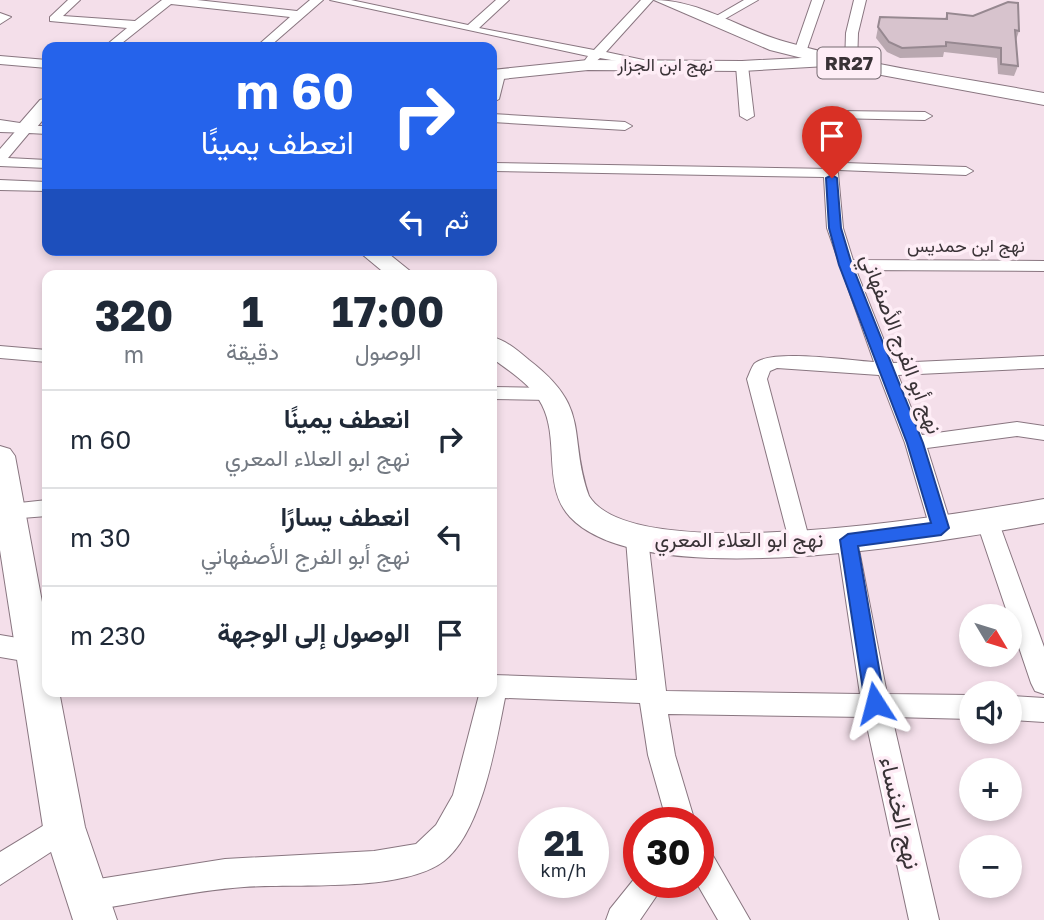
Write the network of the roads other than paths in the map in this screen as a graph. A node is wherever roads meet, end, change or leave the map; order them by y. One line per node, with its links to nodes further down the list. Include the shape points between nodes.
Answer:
1 (74, 0): 14 (street, via 54,19)
2 (169, 0): 12 (street); 14 (street)
3 (317, 0): 12 (street)
4 (336, 0): 11 (street)
5 (503, 0): 15 (street)
6 (647, 0): 19 (street)
7 (663, 0): 13 (main road, RR27)
8 (752, 0): 13 (street)
9 (818, 0): 18 (street)
10 (860, 0): 21 (street)
11 (358, 2): 15 (street)
12 (299, 15): 17 (street)
13 (712, 22): 18 (main road, RR27)
14 (137, 25): 16 (street)
15 (471, 29): 19 (street)
16 (116, 42)
17 (268, 42)
18 (800, 52): 21 (main road, RR27)
19 (592, 59): 23 (street, نهج ابن الجزار); 24 (street, نهج ابن الجزار)
20 (0, 60): 22 (street)
21 (845, 63): 23 (street, نهج ابن الجزار); 25 (main road, RR27)
22 (42, 64)
23 (742, 66): 28 (street)
24 (497, 75)
25 (1043, 100)
26 (42, 109): 33 (street)
27 (836, 115): 29 (street)
28 (747, 116)
29 (925, 116)
30 (497, 118): 32 (street)
31 (0, 126): 33 (street)
32 (625, 126)
33 (25, 128): 34 (street); 35 (street)
34 (42, 130)
35 (0, 160): 36 (street)
36 (42, 163)
37 (497, 167): 38 (street)
38 (838, 170): 39 (street); 43 (street, نهج أبو الفرج الأصفهاني, via 835,228)
39 (966, 172)
40 (0, 185): 41 (street)
41 (42, 187)
42 (377, 256): 45 (street)
43 (846, 265): 44 (street, نهج ابن حمديس); 50 (street, نهج أبو الفرج الأصفهاني)
44 (1044, 266)
45 (397, 270)
46 (497, 349): 52 (street)
47 (0, 352): 48 (street)
48 (42, 356)
49 (1044, 362): 50 (street)
50 (886, 369): 54 (street, نهج أبو الفرج الأصفهاني); 63 (street, via 775,362 758,372)
51 (497, 393): 52 (street)
52 (549, 394): 61 (street, نهج ابو العلاء المعري, via 562,418 573,496 596,522)
53 (1044, 433): 54 (street, via 1017,429)
54 (915, 443): 60 (street, نهج أبو الفرج الأصفهاني)
55 (0, 456): 57 (street)
56 (42, 508): 57 (street)
57 (9, 511): 64 (street)
58 (1044, 511): 59 (street, نهج ابو العلاء المعري)
59 (988, 523): 60 (street, نهج ابو العلاء المعري); 66 (street)
60 (941, 528): 62 (street, نهج ابو العلاء المعري)
61 (637, 539): 63 (street, نهج ابو العلاء المعري, via 698,544); 69 (street)
62 (848, 540): 63 (street, نهج ابو العلاء المعري); 70 (street, نهج الخنساء)
63 (799, 542)
64 (7, 547): 65 (street)
65 (27, 651): 75 (street)
66 (1044, 683)
67 (497, 686): 69 (street)
68 (490, 697): 80 (street, via 466,794 441,843 423,858 388,866 243,872)
69 (654, 697): 70 (street); 74 (street)
70 (875, 703): 71 (street); 83 (street, نهج الخنساء)
71 (959, 706)
72 (1022, 709): 73 (street)
73 (1044, 710)
74 (676, 807)
75 (64, 827): 76 (street); 80 (street)
76 (14, 848): 77 (street)
77 (0, 870)
78 (714, 885): 82 (street)
79 (638, 898): 81 (street)
80 (91, 908)
81 (621, 920)
82 (734, 920)
83 (924, 920)

